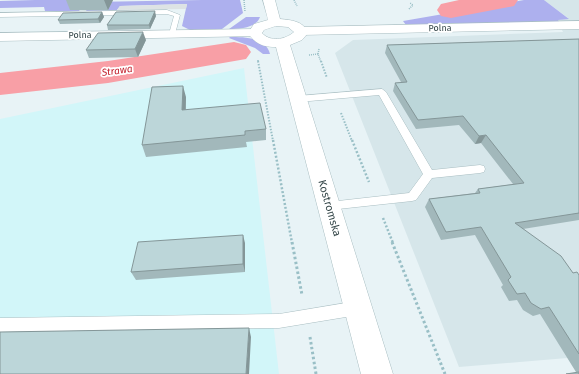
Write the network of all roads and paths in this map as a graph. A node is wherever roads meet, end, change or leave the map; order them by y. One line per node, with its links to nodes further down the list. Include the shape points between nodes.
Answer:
1 (269, 0): 5 (street, Kostromska)
2 (0, 15): 6 (lane, via 167,12 177,15)
3 (576, 28): 5 (street, Polna)
4 (255, 32): 5 (street, via 261,25); 5 (street, via 257,37 263,40); 6 (street, Polna)
5 (286, 32): 9 (street, Kostromska)
6 (172, 34): 7 (street, Polna)
7 (0, 37)
8 (258, 58): 14 (path)
9 (298, 99): 11 (lane, via 382,92); 12 (street, Kostromska)
10 (480, 168): 11 (lane)
11 (429, 174): 12 (lane, via 412,197)
12 (329, 206): 13 (street, Kostromska)
13 (358, 308): 14 (lane); 17 (street, Kostromska)
14 (306, 316): 15 (lane, via 279,321); 16 (path)
15 (0, 325)
16 (316, 374)
17 (377, 374)

